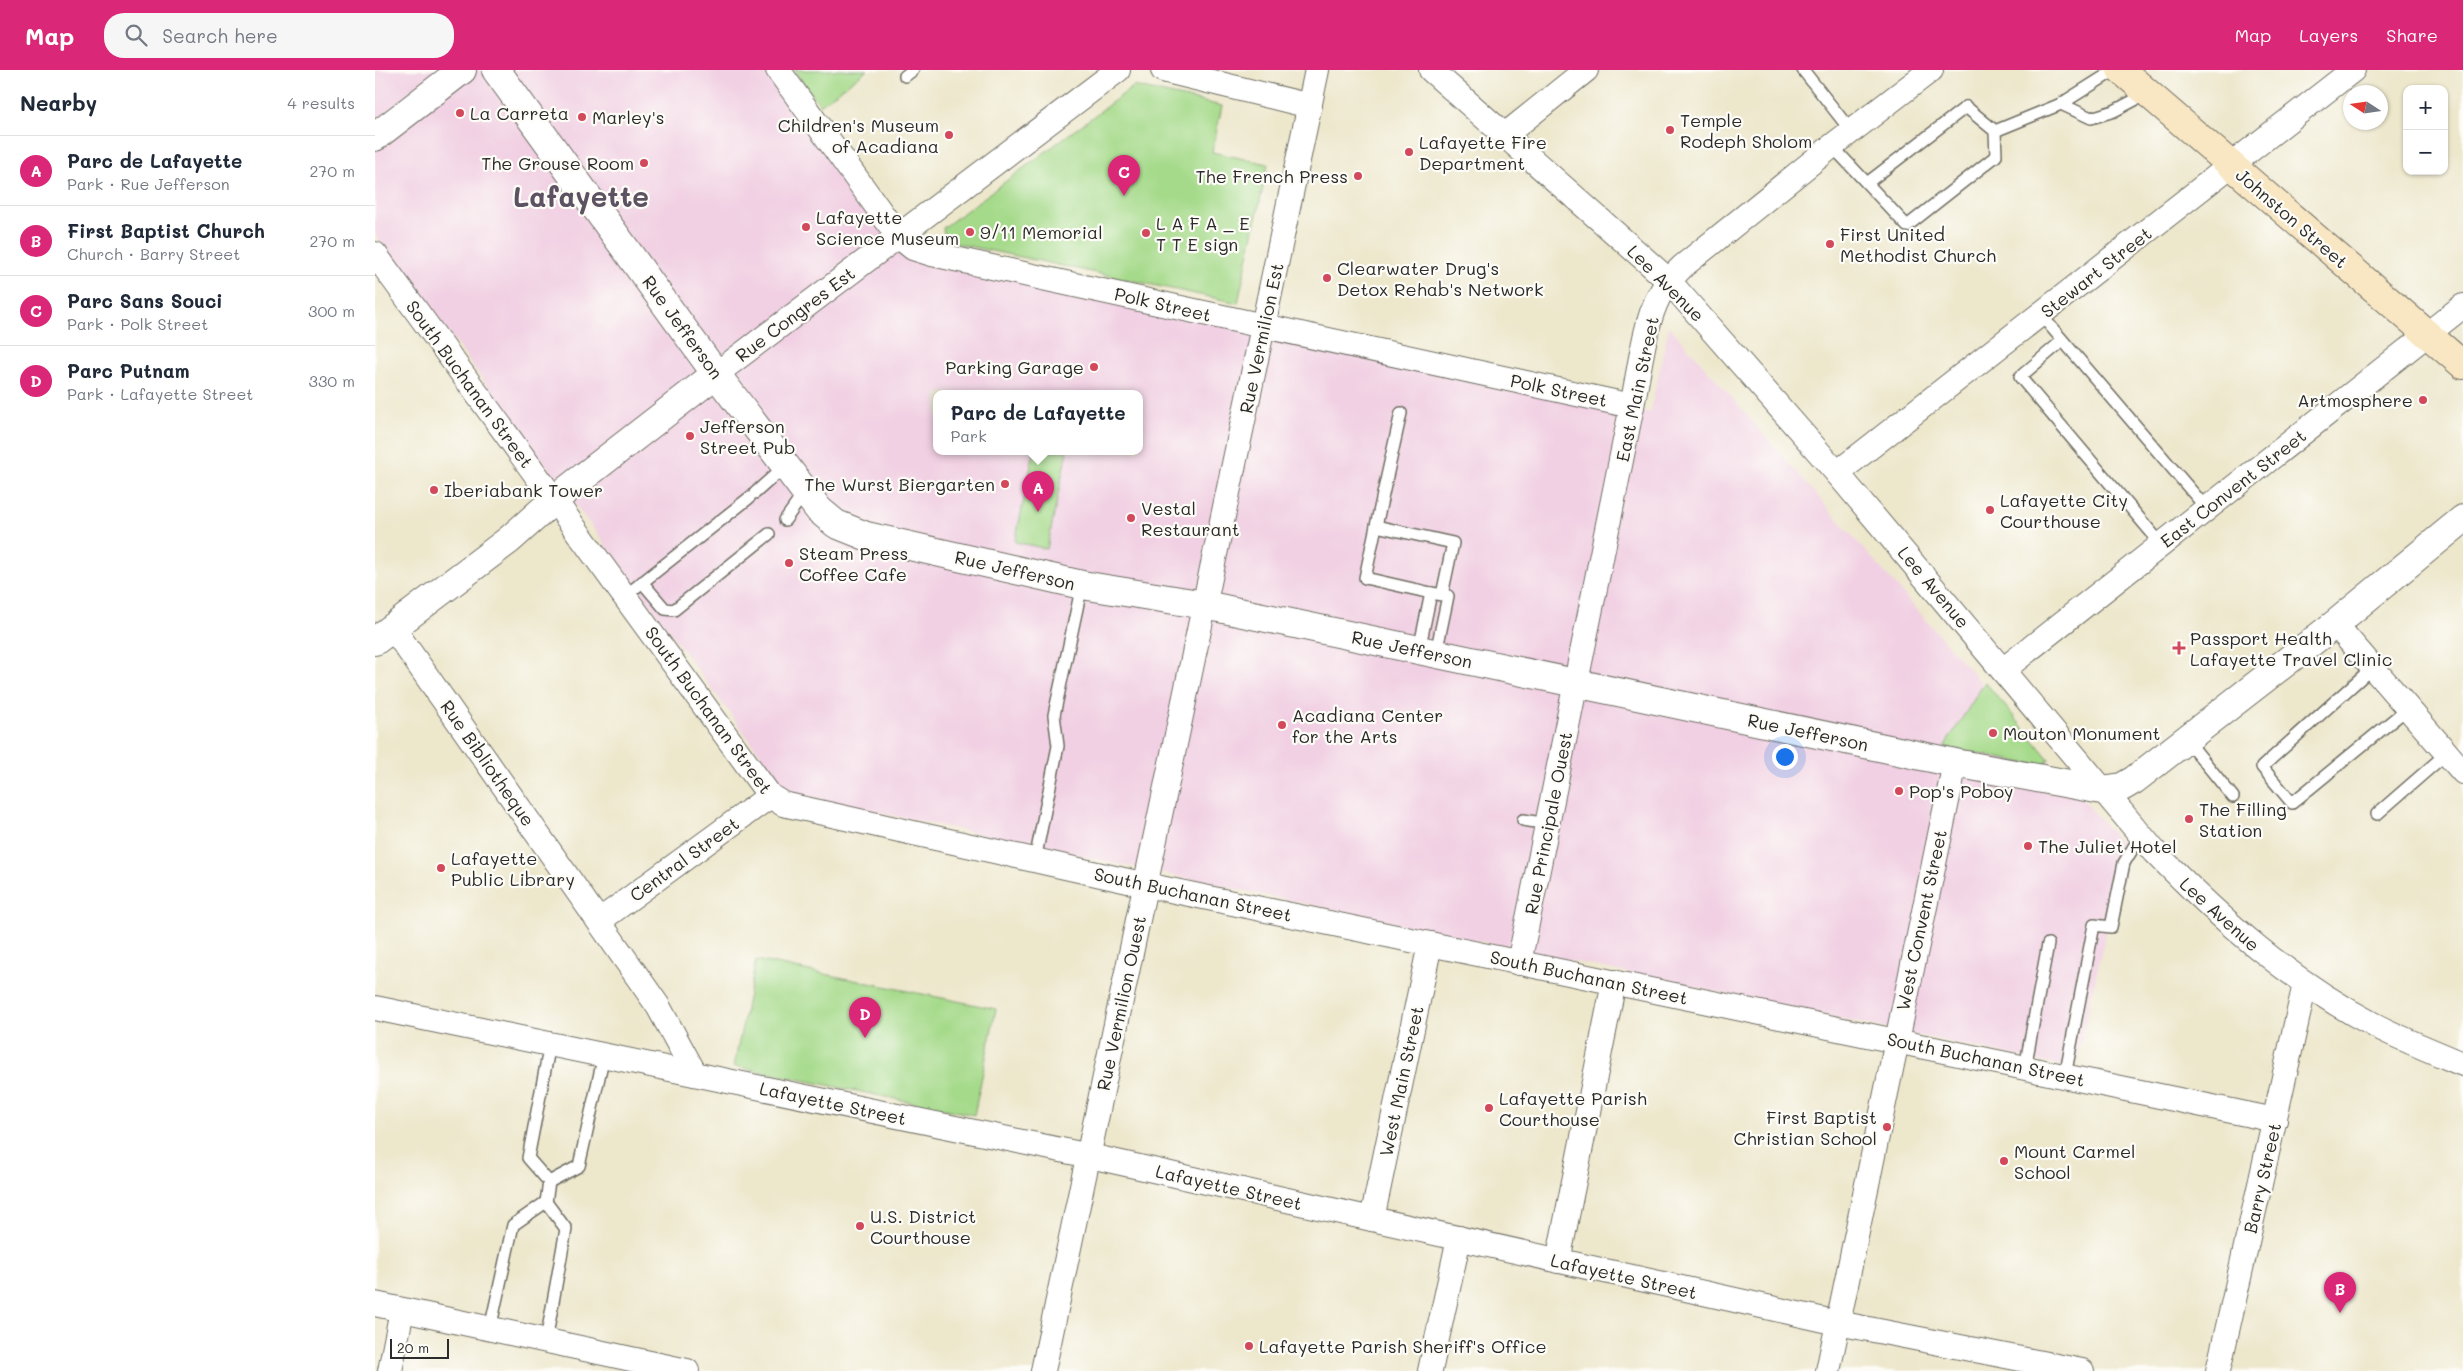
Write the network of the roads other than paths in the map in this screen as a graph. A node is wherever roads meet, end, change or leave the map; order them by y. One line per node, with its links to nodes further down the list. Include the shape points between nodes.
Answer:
1 (462, 70): 20 (street)
2 (496, 70): 33 (street, Rue Jefferson)
3 (778, 70): 24 (street, Polk Street)
4 (1118, 70): 24 (street, Rue Congres Est)
5 (1163, 70): 16 (street)
6 (1317, 70): 16 (street, Rue Vermilion Est)
7 (1431, 70): 19 (street, Lee Avenue)
8 (1586, 70): 19 (street)
9 (1803, 70): 17 (lane)
10 (1931, 70): 17 (street, East Main Street)
11 (2115, 70): 15 (lane)
12 (2121, 70): 14 (main road, Johnston Street)
13 (2353, 70): 22 (street, Stewart Street)
14 (2148, 94): 15 (lane, via 2091,118); 22 (main road, Johnston Street)
15 (2061, 104): 18 (lane)
16 (1310, 106): 29 (street, Rue Vermilion Est)
17 (1851, 131): 21 (street, East Main Street)
18 (1995, 131): 23 (lane, via 1966,107); 23 (lane, via 1996,156 1907,226)
19 (1505, 135): 26 (street, Lee Avenue)
20 (375, 137)
21 (1832, 146): 23 (lane); 26 (street, East Main Street)
22 (2232, 166): 28 (street, Stewart Street); 30 (main road, Johnston Street)
23 (1867, 183)
24 (899, 236): 29 (street, Polk Street, via 913,248 932,254); 33 (street, Rue Congres Est)
25 (375, 254): 39 (street, South Buchanan Street)
26 (1669, 280): 34 (street, East Main Street, via 1651,317); 37 (street, Lee Avenue)
27 (2463, 306): 30 (street, East Convent Street)
28 (2041, 315): 31 (lane); 37 (street, Stewart Street)
29 (1264, 327): 34 (street, Polk Street); 49 (street, Rue Vermilion Est)
30 (2427, 334): 32 (main road, Johnston Street); 40 (street, East Convent Street)
31 (2062, 341): 40 (lane); 45 (lane, via 2020,377)
32 (2463, 365)
33 (716, 374): 36 (street, Rue Jefferson); 39 (street)
34 (1632, 406): 55 (street, East Main Street)
35 (1401, 413): 43 (lane)
36 (785, 466): 38 (street, Rue Jefferson); 47 (lane)
37 (1837, 472): 54 (street, Lee Avenue)
38 (805, 492): 42 (lane); 46 (street, Rue Jefferson, via 819,510 848,530)
39 (555, 499): 47 (street, South Buchanan Street); 51 (street, via 509,540)
40 (2207, 509): 45 (street, East Convent Street)
41 (2463, 519): 50 (street, Rue Jefferson)
42 (785, 520)
43 (1376, 526): 48 (lane, via 1365,578); 48 (lane, via 1453,543)
44 (769, 534): 47 (lane, via 674,610 665,609)
45 (2162, 544): 54 (street, East Convent Street)
46 (1082, 585): 49 (street, Rue Jefferson); 68 (lane, via 1054,715 1058,746)
47 (634, 589): 62 (street, South Buchanan Street)
48 (1437, 594): 52 (lane); 52 (lane, via 1448,596)
49 (1205, 605): 52 (street, Rue Jefferson); 69 (street, Rue Vermilion Ouest)
50 (2335, 624): 53 (street); 57 (street, Rue Jefferson)
51 (381, 638): 70 (street, Rue Bibliotheque)
52 (1427, 652): 55 (street, Rue Jefferson)
53 (2373, 667): 56 (street); 56 (lane, via 2262,767 2292,803)
54 (2003, 670): 61 (street, Lee Avenue)
55 (1576, 684): 59 (street, Rue Jefferson); 66 (street, Rue Principale Ouest)
56 (2408, 708): 58 (street)
57 (2186, 739): 61 (street, Rue Jefferson, via 2134,780); 63 (lane)
58 (2447, 753): 60 (street); 64 (lane)
59 (1955, 763): 61 (street, Rue Jefferson); 77 (street, West Convent Street)
60 (2463, 772)
61 (2102, 790): 67 (street, Lee Avenue)
62 (770, 796): 68 (street, South Buchanan Street, via 783,804); 70 (street, Central Street)
63 (2233, 798)
64 (2377, 814)
65 (1523, 820): 66 (lane)
66 (1547, 824): 73 (street, Rue Principale Ouest)
67 (2141, 835): 75 (street, Lee Avenue, via 2240,935); 83 (lane, via 2124,863 2111,927 2094,925)
68 (1035, 860): 69 (street, South Buchanan Street)
69 (1146, 885): 71 (street, South Buchanan Street); 85 (street, Rue Vermilion Ouest)
70 (599, 921): 82 (street, Rue Bibliotheque, via 658,1006)
71 (1430, 944): 73 (street, South Buchanan Street); 88 (street, West Main Street)
72 (2048, 944): 81 (lane)
73 (1519, 963): 74 (street, South Buchanan Street)
74 (1614, 982): 77 (street, South Buchanan Street); 90 (street)
75 (2305, 984): 80 (street, Lee Avenue, via 2375,1026); 84 (street, Barry Street)
76 (375, 1008): 78 (street, Lafayette Street)
77 (1896, 1040): 81 (street, South Buchanan Street); 93 (street, West Convent Street)
78 (550, 1044): 79 (street, Lafayette Street); 86 (lane, via 528,1158)
79 (605, 1055): 82 (street, Lafayette Street); 86 (lane, via 579,1166)
80 (2463, 1064)
81 (2025, 1068): 83 (street, South Buchanan Street)
82 (695, 1074): 85 (street, Lafayette Street)
83 (2065, 1076): 84 (street, South Buchanan Street)
84 (2275, 1120): 102 (street, Barry Street)
85 (1090, 1156): 88 (street, Lafayette Street); 98 (street, Rue Vermilion Ouest)
86 (549, 1182): 87 (lane)
87 (546, 1202): 94 (lane, via 513,1225); 95 (lane, via 566,1230)
88 (1372, 1219): 89 (street, Lafayette Street)
89 (1459, 1238): 90 (street, Lafayette Street); 99 (street)
90 (1557, 1261): 93 (street, Lafayette Street)
91 (375, 1304): 92 (street)
92 (402, 1310): 94 (street); 96 (street)
93 (1838, 1323): 100 (street, West Convent Street); 101 (street, Lafayette Street)
94 (490, 1329): 95 (street)
95 (546, 1341): 97 (street)
96 (390, 1371)
97 (687, 1371)
98 (1043, 1371)
99 (1430, 1371)
100 (1828, 1371)
101 (2082, 1371)
102 (2218, 1371)

